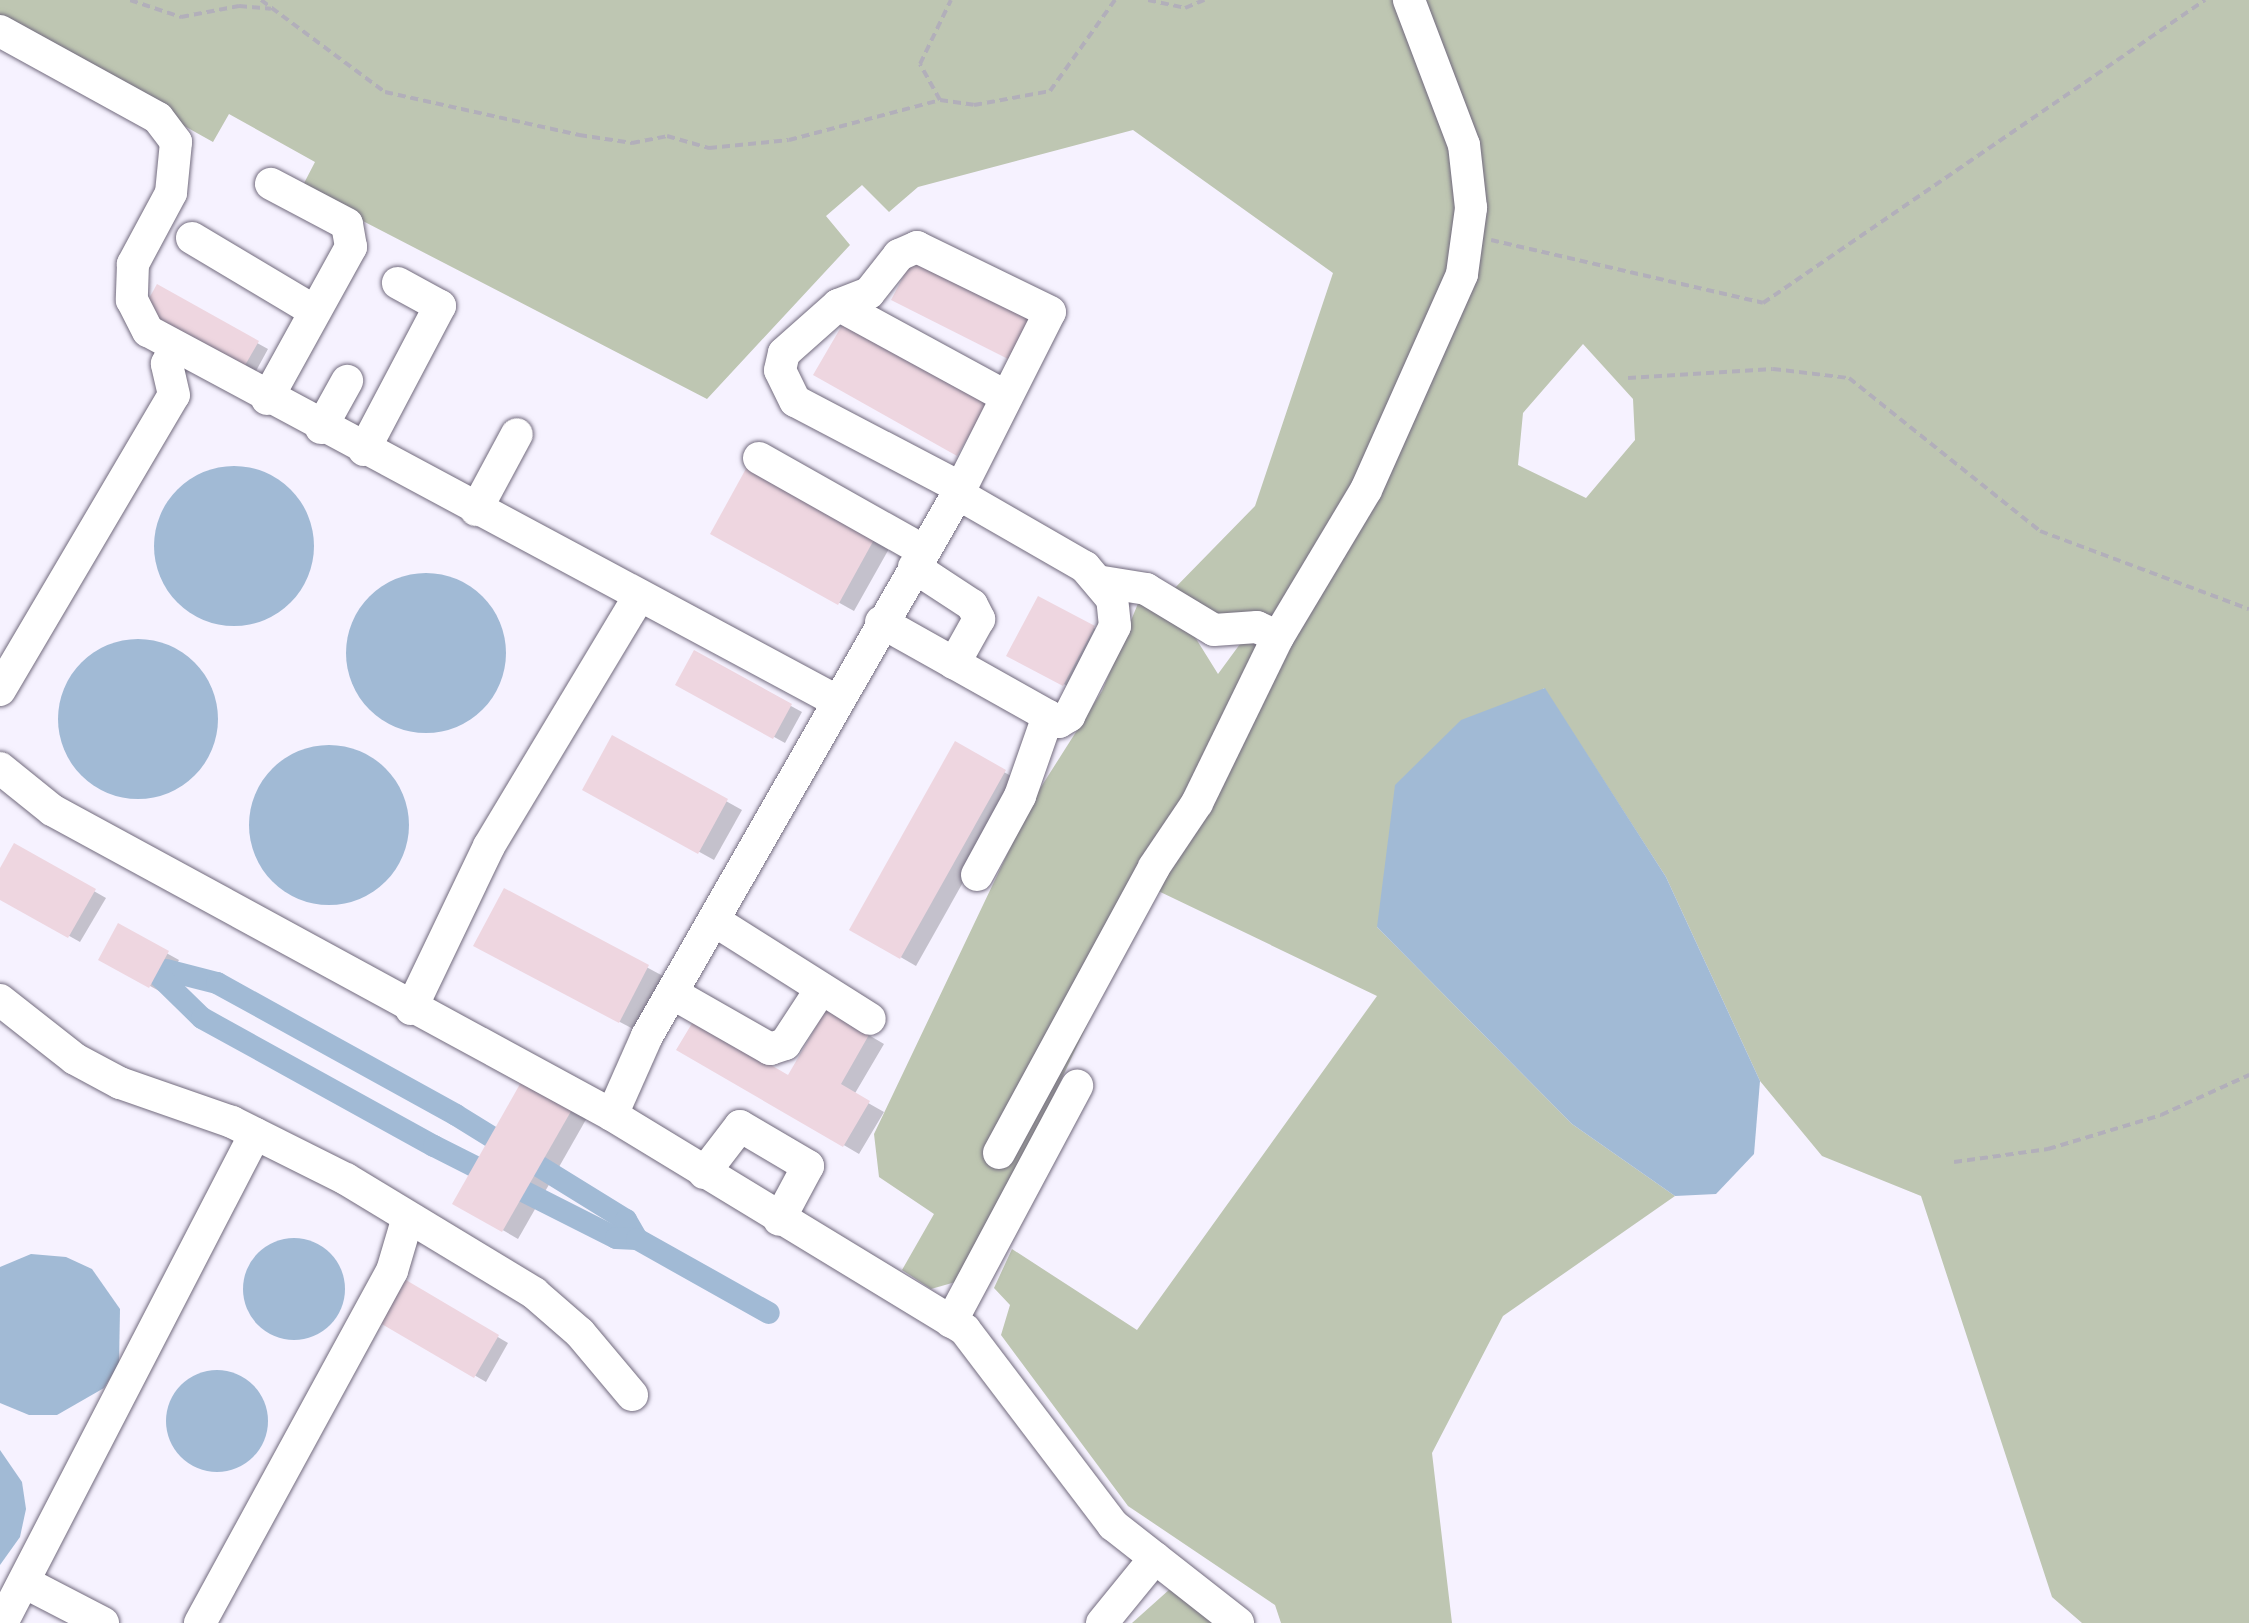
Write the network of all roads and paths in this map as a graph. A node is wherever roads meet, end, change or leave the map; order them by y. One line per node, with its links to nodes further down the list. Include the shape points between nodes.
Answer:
1 (130, 0): 9 (path, via 181,16 239,6)
2 (261, 0): 9 (path)
3 (951, 0): 11 (path, via 920,64)
4 (1115, 0): 11 (path, via 1050,91 974,104)
5 (1148, 0): 6 (path, via 1185,8)
6 (1204, 0)
7 (1408, 0): 13 (street, via 1464,145)
8 (2204, 0): 13 (path, via 1762,303)
9 (272, 9): 11 (path, via 385,92 632,143 666,136 709,148 789,140)
10 (0, 31): 18 (street, via 170,128 178,174 130,282 148,331)
11 (940, 100)
12 (271, 184): 17 (street, via 347,224 350,246)
13 (1467, 236): 34 (street, via 1462,274 1439,334 1366,490)
14 (192, 238): 17 (street)
15 (398, 283): 25 (street, via 440,306)
16 (838, 305): 21 (street); 21 (street, via 869,292 899,255 916,247 1050,312); 27 (street, via 784,353 784,385 794,401)
17 (314, 310): 22 (street)
18 (174, 349): 22 (street); 36 (street, via 167,364 174,395)
19 (1628, 378): 32 (path, via 1774,369 1849,378 2040,531)
20 (347, 381): 23 (street)
21 (1007, 396): 27 (street)
22 (267, 399): 23 (street)
23 (321, 428): 25 (street)
24 (516, 434): 28 (street)
25 (364, 450): 28 (street)
26 (759, 458): 29 (street)
27 (960, 491): 29 (street); 30 (street)
28 (476, 510): 31 (street)
29 (919, 559): 33 (street); 35 (street, via 972,605 979,620)
30 (1103, 582): 34 (street, via 1146,589 1214,630 1257,627); 38 (street, via 1115,626 1069,716 1059,722)
31 (639, 596): 37 (street); 45 (street, via 489,846)
32 (2249, 610)
33 (882, 622): 35 (street); 37 (street)
34 (1278, 637): 51 (street, via 1197,803 1154,867)
35 (954, 664): 38 (street)
36 (0, 690)
37 (835, 700): 41 (street, via 814,752)
38 (1048, 716): 40 (street, via 1020,796)
39 (4, 780): 45 (street)
40 (978, 875)
41 (715, 920): 42 (street); 43 (street)
42 (821, 988): 43 (street, via 785,1044 770,1049); 46 (street)
43 (672, 993): 49 (street)
44 (0, 1000): 50 (street, via 90,1067)
45 (411, 1008): 49 (street)
46 (870, 1019)
47 (2249, 1075): 52 (path, via 2161,1115 2048,1149)
48 (1077, 1086): 56 (street)
49 (612, 1115): 53 (street)
50 (256, 1134): 54 (street); 59 (street)
51 (999, 1153)
52 (1954, 1162)
53 (704, 1173): 55 (street); 55 (street, via 740,1126 808,1166)
54 (408, 1217): 57 (street, via 534,1294 580,1333); 62 (street, via 392,1271)
55 (779, 1220): 56 (street)
56 (958, 1326): 58 (street, via 1113,1525)
57 (632, 1395)
58 (1155, 1558): 63 (street); 64 (street)
59 (24, 1582): 60 (street); 61 (street)
60 (2, 1623)
61 (103, 1623)
62 (200, 1623)
63 (1102, 1623)
64 (1238, 1623)

